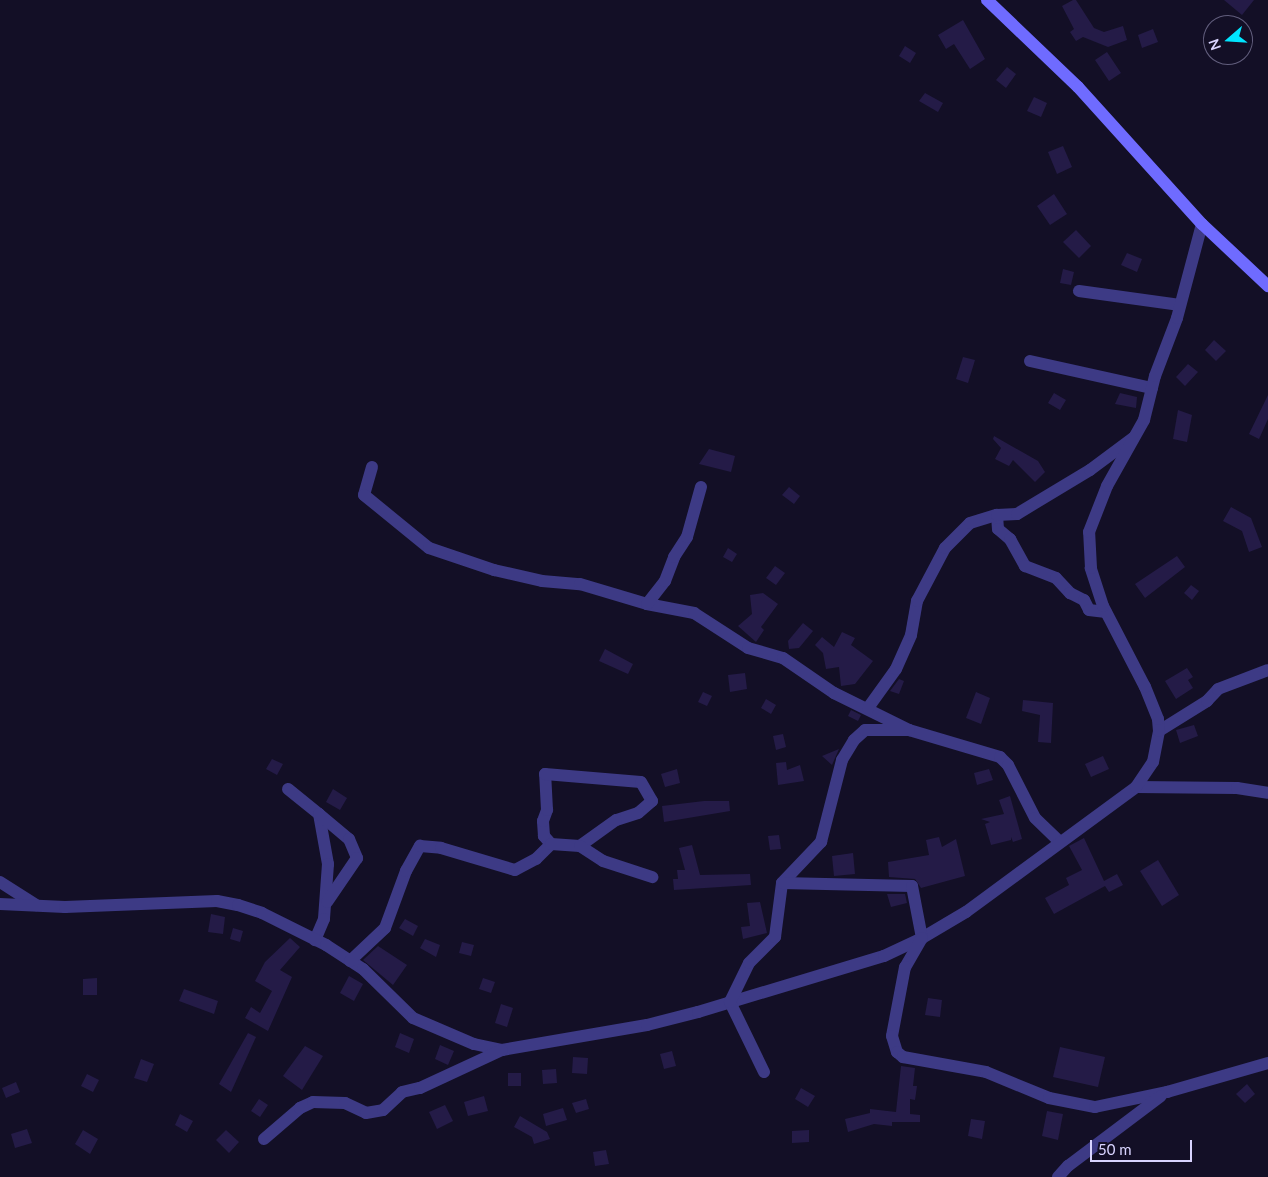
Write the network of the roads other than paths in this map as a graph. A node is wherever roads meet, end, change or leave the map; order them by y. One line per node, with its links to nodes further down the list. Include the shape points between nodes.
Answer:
1 (987, 0): 2 (street, via 1078,87)
2 (1202, 224): 3 (street); 5 (street)
3 (1268, 286)
4 (1079, 291): 5 (street)
5 (1180, 305): 7 (street)
6 (1030, 361): 7 (street)
7 (1152, 388): 8 (street, via 1144,420)
8 (1135, 436): 11 (street, via 1090,470 1017,514); 13 (street, via 1108,486 1089,532 1091,568)
9 (372, 467): 12 (street, via 364,495 430,548 494,570 542,581 580,584)
10 (700, 487): 12 (street, via 687,537 674,557 665,581)
11 (997, 515): 13 (street, via 998,529 1010,539 1025,566 1056,578 1070,593 1084,600 1089,610); 15 (street, via 970,523 945,548 917,601 911,635 896,669)
12 (646, 604): 15 (street, via 694,613 748,648 783,658 834,693)
13 (1106, 612): 17 (street, via 1145,687)
14 (1268, 670): 17 (street, via 1218,689 1207,701)
15 (868, 708): 16 (street)
16 (909, 730): 22 (street, via 984,751 1004,760 1035,818); 27 (street, via 865,730 854,740 842,760 821,842)
17 (1159, 731): 18 (street, via 1152,762)
18 (1136, 787): 20 (street, via 1237,788); 22 (street)
19 (288, 789): 21 (street)
20 (1268, 793)
21 (319, 814): 29 (street, via 328,864); 29 (street, via 350,839 357,858)
22 (1059, 841): 31 (street, via 966,912)
23 (551, 844): 24 (street); 24 (street, via 544,836 542,821 547,810 545,774 642,782 652,801 638,813 616,820); 33 (street, via 536,858 515,870 441,848 420,846 406,871 385,928)
24 (580, 846): 25 (street, via 603,861)
25 (652, 877)
26 (0, 882): 30 (street)
27 (782, 882): 31 (street, via 912,886); 34 (street, via 775,937 750,963)
28 (0, 904): 30 (street)
29 (326, 904): 32 (street)
30 (38, 906): 32 (street, via 217,901 262,913)
31 (922, 938): 34 (street, via 884,956); 38 (street, via 905,967 895,1011 893,1045 903,1057 986,1072 1049,1098 1081,1106 1113,1104)
32 (315, 940): 33 (street)
33 (350, 961): 35 (street, via 413,1018 474,1044)
34 (730, 1002): 35 (street, via 647,1025); 37 (street)
35 (502, 1050): 39 (street, via 420,1088 402,1092 383,1110 366,1113 345,1102 313,1102 300,1108)
36 (1268, 1063): 38 (street)
37 (764, 1072)
38 (1167, 1092): 40 (street, via 1068,1166)
39 (264, 1139)
40 (1058, 1177)

